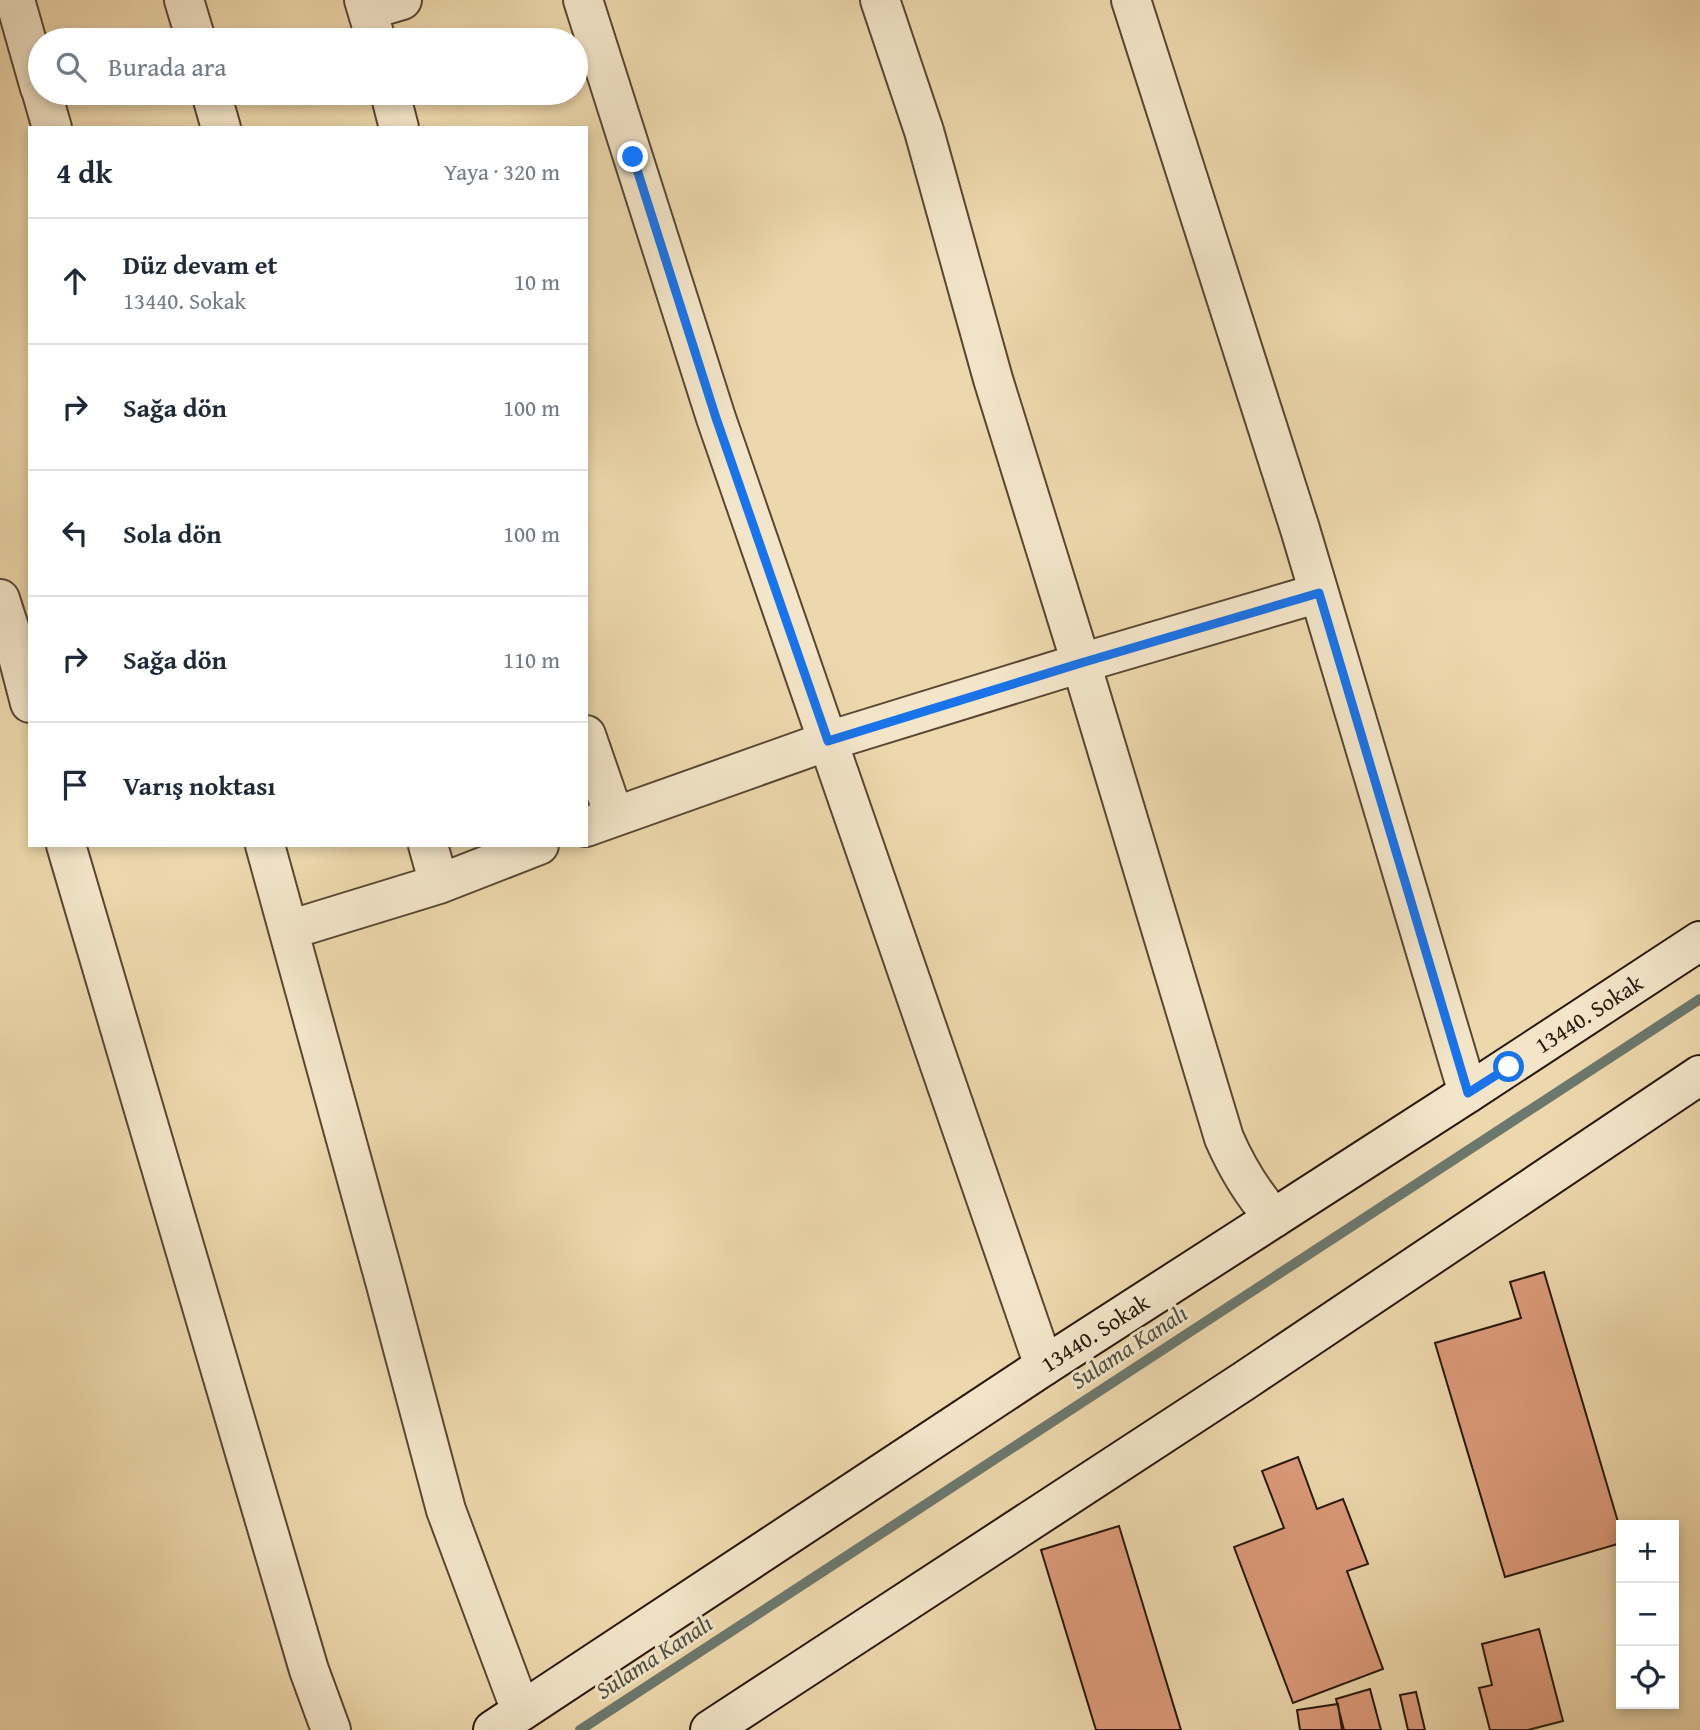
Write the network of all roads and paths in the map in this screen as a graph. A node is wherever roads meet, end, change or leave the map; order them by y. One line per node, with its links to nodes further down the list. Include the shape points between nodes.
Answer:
1 (15, 0): 7 (street)
2 (184, 0): 6 (street)
3 (583, 0): 19 (street, via 716,418)
4 (880, 0): 17 (street, via 924,131 993,379)
5 (1131, 0): 14 (street)
6 (192, 28)
7 (28, 45)
8 (45, 105): 11 (street)
9 (214, 105): 12 (street)
10 (393, 105): 13 (street)
11 (51, 126)
12 (220, 126)
13 (398, 126)
14 (1319, 593): 17 (street); 30 (street)
15 (0, 599): 16 (street)
16 (23, 647): 18 (street)
17 (1081, 663): 19 (street); 31 (street, via 1224,1138 1244,1181)
18 (28, 687)
19 (828, 741): 21 (street); 32 (street)
20 (588, 747): 21 (street)
21 (600, 822)
22 (67, 847): 34 (street, via 309,1670)
23 (266, 847): 27 (street)
24 (429, 847): 26 (street)
25 (534, 847): 26 (street)
26 (439, 884): 27 (street)
27 (289, 930): 33 (street)
28 (1700, 941): 30 (street, 13440. Sokak)
29 (1700, 1075): 35 (street)
30 (1468, 1093): 31 (street, 13440. Sokak)
31 (1274, 1218): 32 (street, 13440. Sokak)
32 (1044, 1366): 33 (street, 13440. Sokak)
33 (507, 1721)
34 (331, 1730)
35 (710, 1730)

